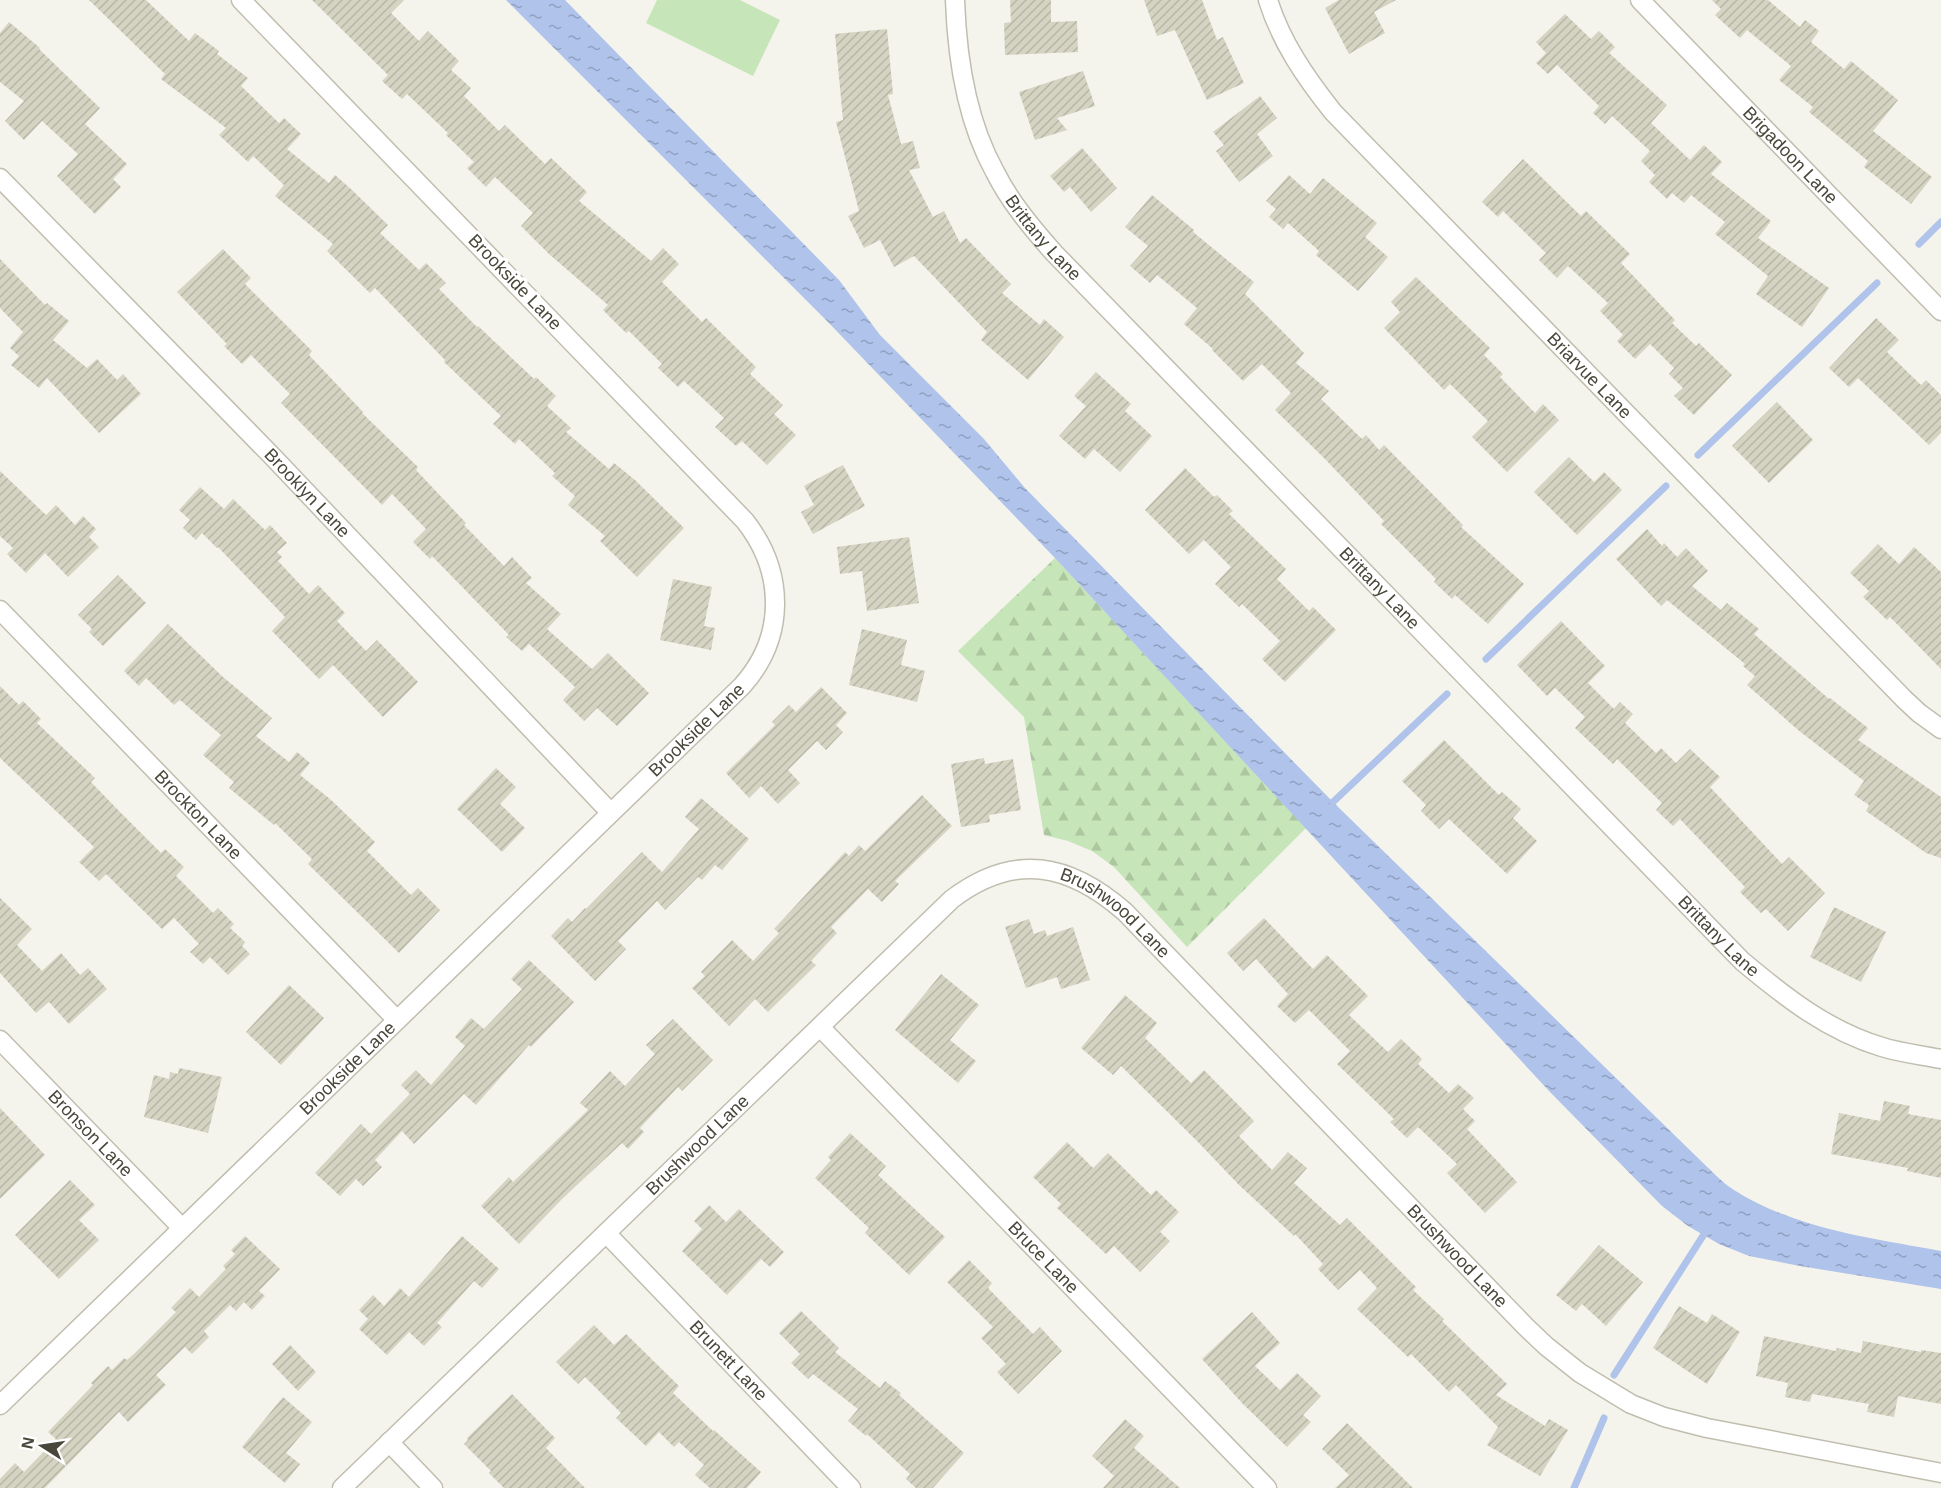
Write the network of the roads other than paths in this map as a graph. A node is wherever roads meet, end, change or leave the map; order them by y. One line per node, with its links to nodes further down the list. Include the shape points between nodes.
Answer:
1 (241, 0): 9 (street, Brookside Lane, via 732,506 764,548 774,586 775,613 759,665 742,686)
2 (955, 0): 13 (street, Brittany Lane, via 964,86 982,147 1012,201 1054,253 1742,961 1785,997 1834,1028 1884,1048)
3 (1268, 0): 8 (street, Briarvue Lane, via 1297,63 1333,112 1904,699)
4 (1640, 0): 6 (street, Brigadoon Lane)
5 (0, 178): 9 (street, Brooklyn Lane, via 273,457)
6 (1941, 311)
7 (0, 610): 10 (street, Brockton Lane)
8 (1941, 729)
9 (610, 812): 10 (street, Brookside Lane)
10 (397, 1020): 14 (street, Brookside Lane)
11 (820, 1027): 15 (street, Brushwood Lane); 18 (street, Brushwood Lane, via 967,888 1018,870 1068,876 1095,888 1140,926 1525,1326 1580,1373 1631,1404 1683,1423); 22 (street, Bruce Lane)
12 (0, 1040): 14 (street, Bronson Lane)
13 (1941, 1059)
14 (182, 1228): 16 (street, Brookside Lane)
15 (606, 1233): 17 (street, Brushwood Lane); 21 (street, Brunett Lane)
16 (0, 1405)
17 (389, 1442): 19 (street, Brushwood Lane); 20 (street)
18 (1941, 1473)
19 (342, 1488)
20 (434, 1488)
21 (851, 1488)
22 (1267, 1488)

